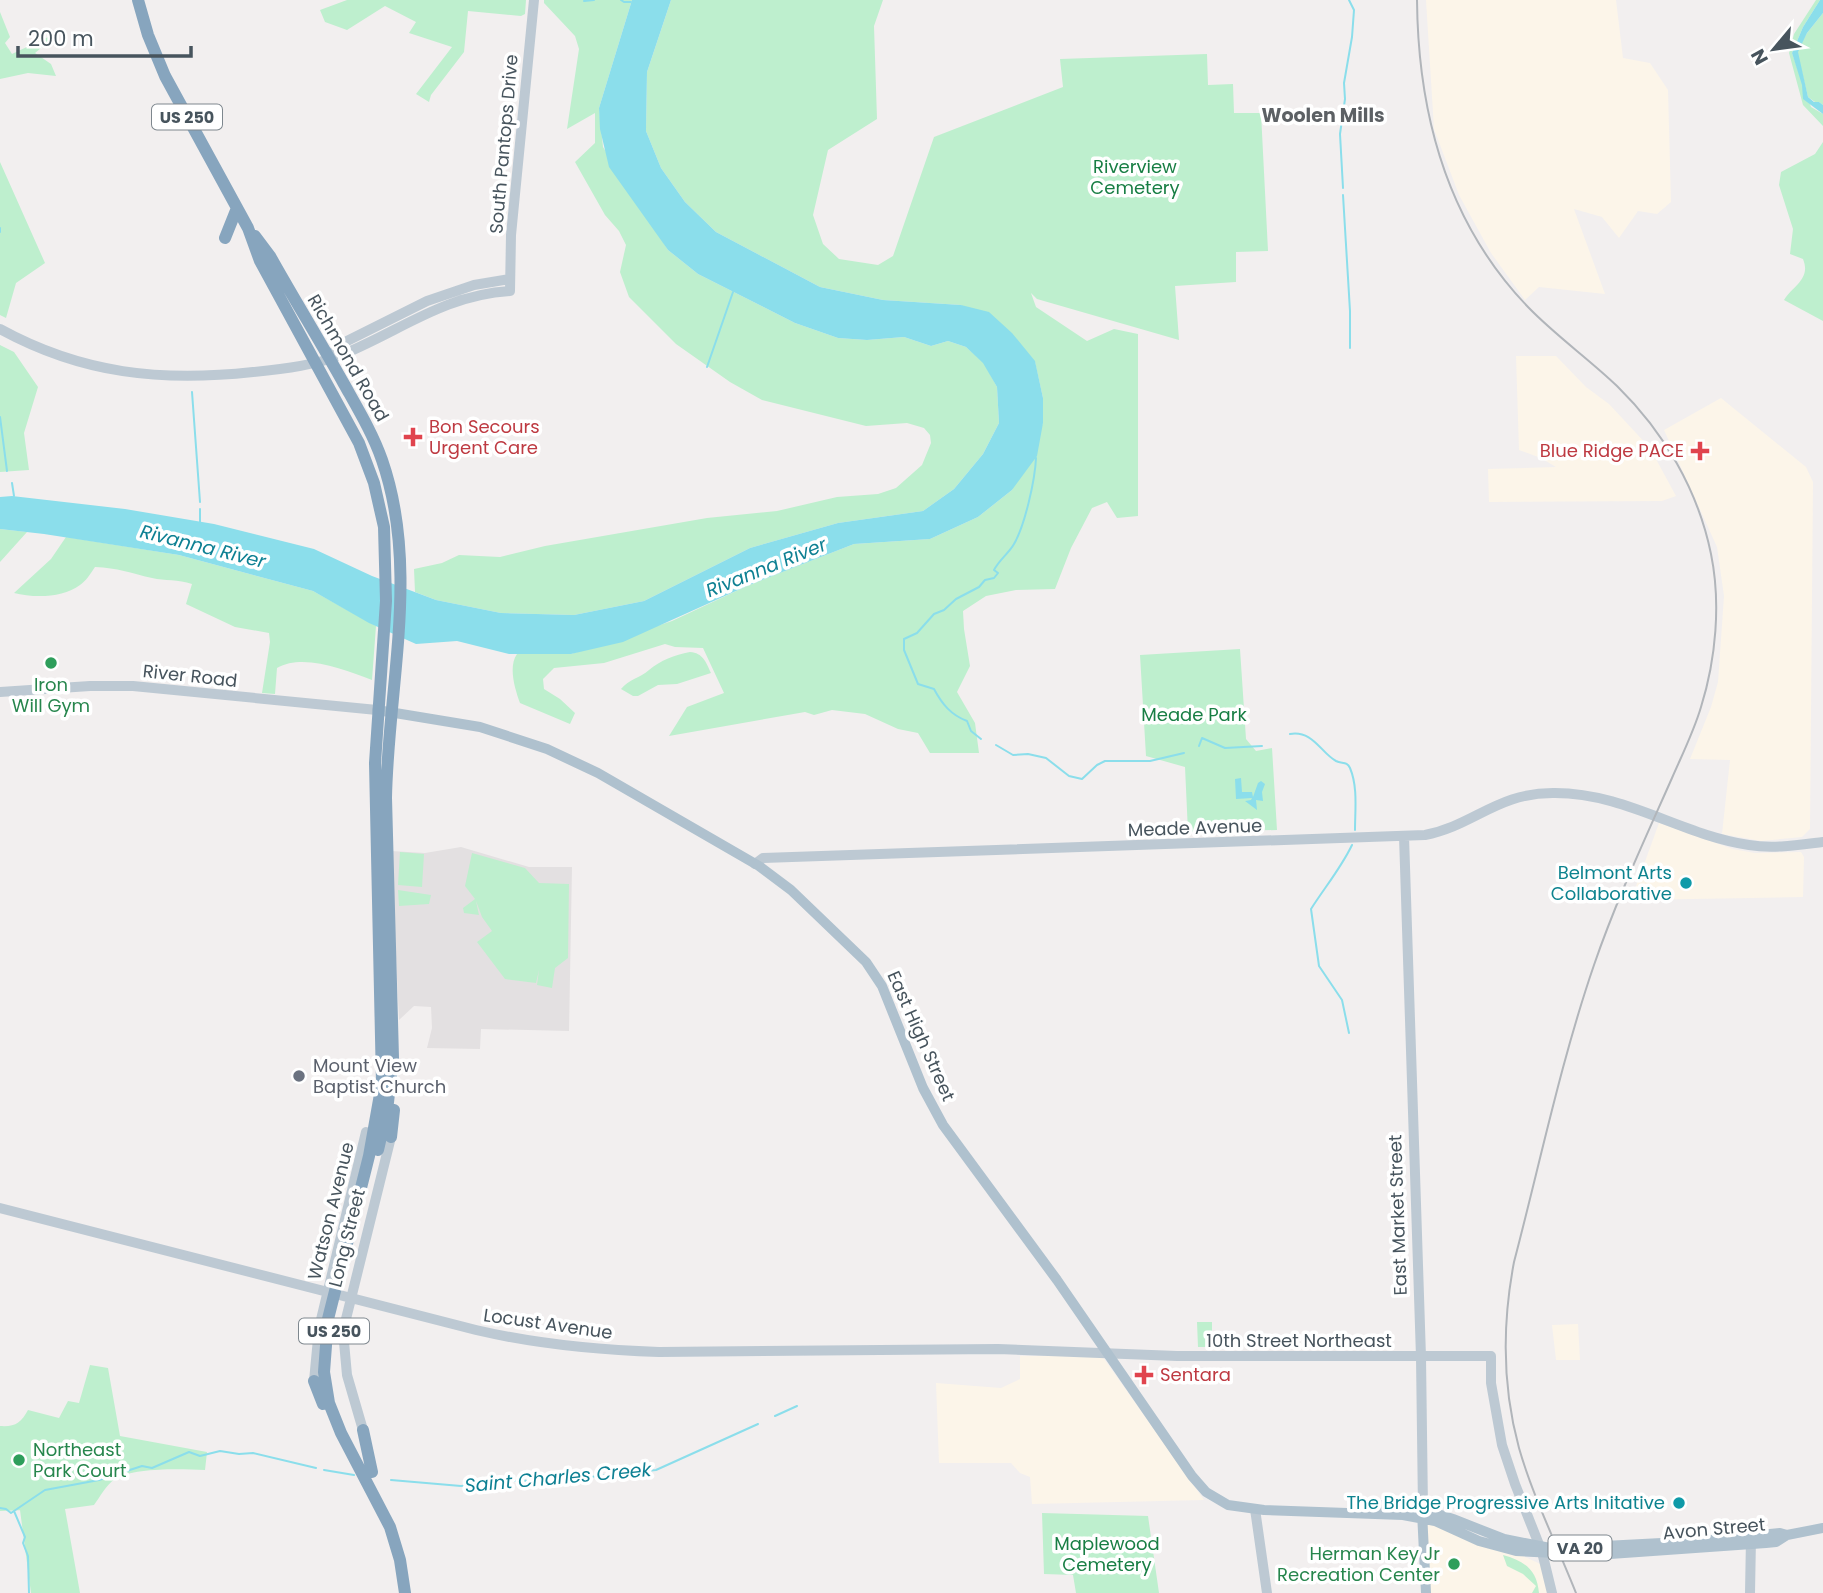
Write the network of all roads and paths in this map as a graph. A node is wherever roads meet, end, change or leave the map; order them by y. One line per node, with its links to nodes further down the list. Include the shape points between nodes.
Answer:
1 (138, 0): 3 (highway, Richmond Road / US 250, via 159,64)
2 (534, 0): 5 (street, South Pantops Drive)
3 (237, 208): 4 (highway, Richmond Road / US 250); 4 (highway, via 225,238)
4 (250, 234): 7 (highway, Richmond Road / US 250, via 270,256); 8 (highway, Richmond Road / US 250)
5 (510, 279): 7 (street, via 426,301 341,344); 7 (street, South Pantops Drive, via 509,291 442,306 345,354)
6 (0, 329): 8 (street, via 65,359 126,373 200,377)
7 (329, 357): 8 (street); 11 (highway, Richmond Road / US 250, via 375,442 396,515 401,577)
8 (316, 364): 10 (highway, US 250, via 359,443 384,527 386,573)
9 (0, 692): 10 (street, River Road, via 133,686)
10 (377, 710): 11 (main road, East High Street); 15 (highway, US 250, via 380,970)
11 (391, 712): 14 (main road, East High Street, via 480,727 564,756); 15 (highway, US 250, via 386,798)
12 (1404, 836): 13 (street, Meade Avenue, via 1433,834 1522,795 1569,793 1629,805 1739,844 1778,847); 14 (street, Meade Avenue, via 762,858); 22 (street, East Market Street)
13 (1823, 842)
14 (755, 864): 21 (main road, East High Street, via 795,893 873,971 943,1125)
15 (388, 1055): 16 (highway); 17 (highway, via 395,1091); 25 (highway, US 250, via 328,1319 324,1355 328,1395); 26 (highway, US 250, via 384,1126 332,1351 340,1412)
16 (366, 1132): 19 (street, Watson Avenue)
17 (391, 1137): 20 (street, Long Street)
18 (0, 1208): 19 (street, Locust Avenue)
19 (328, 1292): 20 (street, Locust Avenue); 23 (street, Watson Avenue)
20 (349, 1297): 21 (street, Locust Avenue, via 505,1337 625,1351); 24 (street, Long Street, via 344,1358)
21 (1107, 1352): 22 (street, 10th Street Northeast); 27 (main road, East High Street, via 1201,1488 1221,1502)
22 (1421, 1357): 28 (street, East Market Street); 35 (street, 10th Street Northeast, via 1491,1356 1502,1445 1542,1552)
23 (314, 1381): 25 (highway)
24 (363, 1430): 26 (highway)
25 (341, 1433): 31 (highway, US 250, via 390,1527)
26 (372, 1472): 32 (highway, US 250, via 402,1535)
27 (1255, 1509): 28 (main road, VA 20); 33 (street)
28 (1422, 1514): 30 (main road, Avon Street / VA 20, via 1466,1530 1553,1548); 34 (main road, East Market Street)
29 (1823, 1528): 30 (main road, Avon Street / VA 20)
30 (1751, 1541): 36 (street)
31 (405, 1593)
32 (412, 1593)
33 (1267, 1593)
34 (1426, 1593)
35 (1552, 1593)
36 (1750, 1593)

